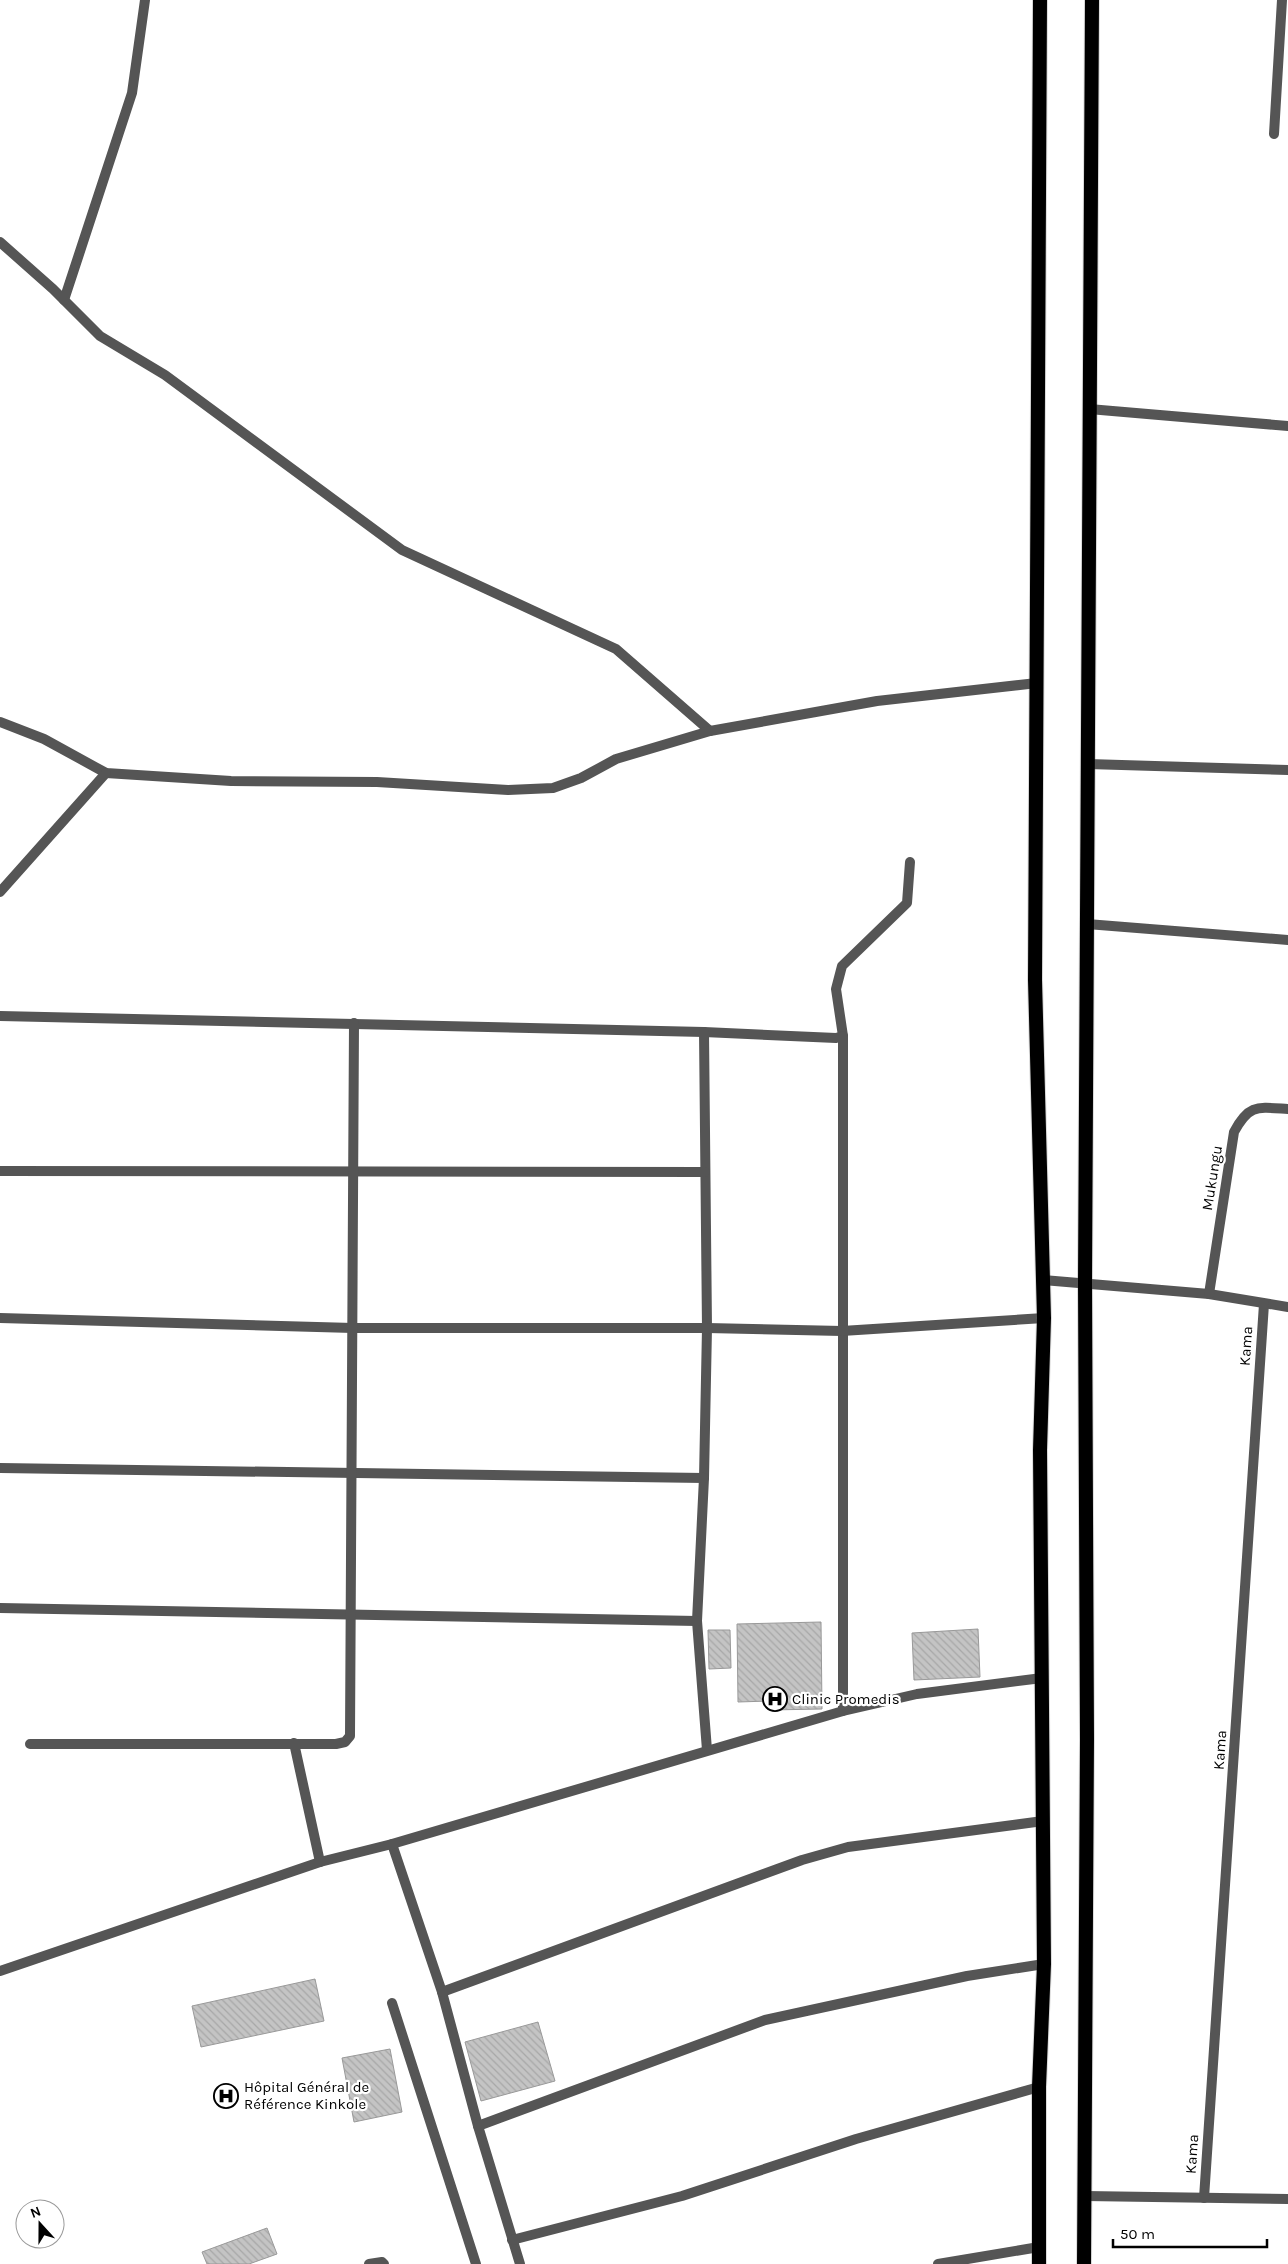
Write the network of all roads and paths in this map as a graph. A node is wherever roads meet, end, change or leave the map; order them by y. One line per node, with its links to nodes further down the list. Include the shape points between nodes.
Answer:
1 (145, 0): 7 (street, via 132,92)
2 (1040, 0): 10 (highway)
3 (1092, 0): 8 (highway)
4 (1282, 0): 5 (street)
5 (1274, 134)
6 (0, 242): 7 (street)
7 (64, 300): 12 (street, via 100,336 164,375 402,550 616,648)
8 (1089, 409): 9 (street); 13 (highway)
9 (1288, 426)
10 (1037, 683): 12 (street, via 876,701); 28 (highway, via 1035,980)
11 (0, 722): 15 (street, via 44,739)
12 (710, 731): 15 (street, via 616,759 581,778 553,788 508,790 377,782 231,781)
13 (1088, 764): 14 (street); 18 (highway)
14 (1288, 770)
15 (106, 773): 17 (street)
16 (910, 862): 23 (street, via 907,903 842,966 836,989)
17 (0, 892)
18 (1087, 924): 19 (street); 29 (highway)
19 (1288, 940)
20 (0, 1016): 21 (street)
21 (354, 1024): 22 (street); 27 (street)
22 (704, 1032): 23 (street); 26 (street)
23 (843, 1036): 37 (street)
24 (1288, 1109): 30 (street, Mukungu, via 1255,1109 1243,1115 1234,1132)
25 (0, 1171): 27 (street)
26 (705, 1172): 27 (street); 36 (street)
27 (353, 1173): 35 (street)
28 (1043, 1280): 29 (street); 34 (highway)
29 (1084, 1282): 30 (street); 58 (highway)
30 (1209, 1294): 31 (street)
31 (1264, 1304): 32 (street); 59 (street, Kama)
32 (1288, 1307)
33 (0, 1318): 35 (street)
34 (1044, 1318): 37 (street); 44 (highway, via 1040,1450)
35 (353, 1328): 36 (street); 39 (street)
36 (707, 1328): 37 (street); 40 (street)
37 (842, 1331): 45 (street)
38 (0, 1468): 39 (street)
39 (352, 1474): 40 (street); 42 (street)
40 (704, 1478): 43 (street)
41 (0, 1608): 42 (street)
42 (352, 1616): 43 (street); 46 (street, via 350,1736 345,1742 336,1744)
43 (697, 1621): 48 (street)
44 (1042, 1678): 45 (street, via 917,1694); 49 (highway)
45 (843, 1711): 48 (street)
46 (294, 1743): 47 (street); 51 (street)
47 (30, 1744)
48 (707, 1750): 50 (street)
49 (1043, 1821): 52 (highway); 54 (street, via 848,1846)
50 (392, 1844): 51 (street); 54 (street)
51 (320, 1862): 53 (street)
52 (1044, 1964): 56 (highway); 57 (street, via 967,1976 765,2020)
53 (0, 1971)
54 (442, 1992): 57 (street)
55 (392, 2003): 65 (street)
56 (1039, 2087): 61 (street, via 856,2139 682,2196); 62 (highway)
57 (478, 2126): 61 (street)
58 (1085, 2196): 59 (street); 69 (highway)
59 (1204, 2198): 60 (street)
60 (1288, 2199)
61 (512, 2240): 66 (street)
62 (1038, 2247): 67 (street); 68 (highway)
63 (369, 2264): 64 (street)
64 (384, 2264)
65 (476, 2264)
66 (520, 2264)
67 (938, 2264)
68 (1039, 2264)
69 (1084, 2264)

